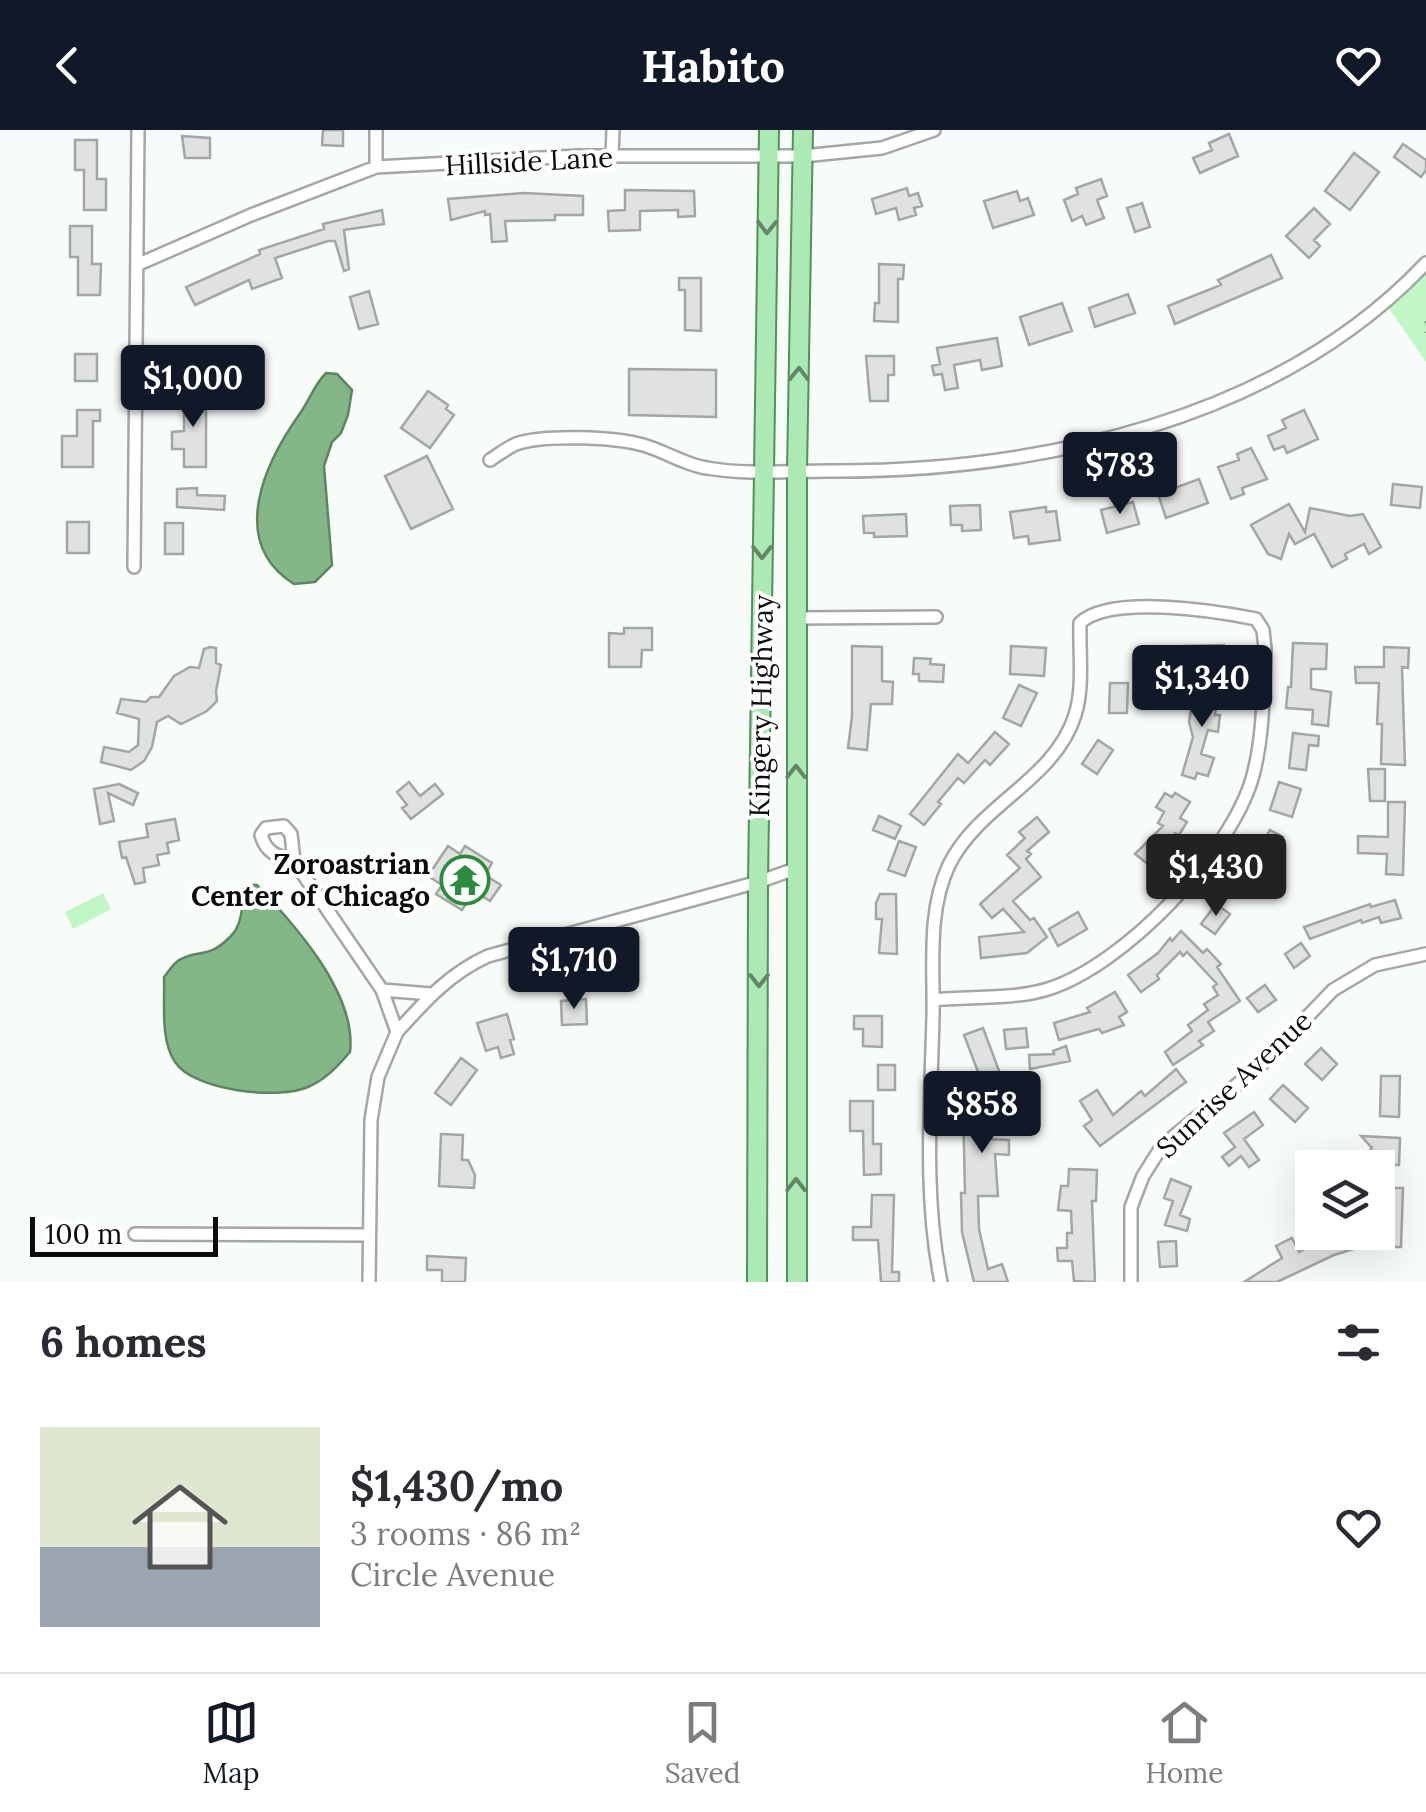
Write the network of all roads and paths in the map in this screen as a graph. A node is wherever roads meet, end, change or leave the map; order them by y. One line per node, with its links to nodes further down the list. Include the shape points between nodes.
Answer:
1 (138, 130): 12 (street)
2 (376, 130): 10 (street)
3 (612, 130): 7 (street)
4 (768, 130): 8 (main road, Kingery Highway)
5 (803, 130): 9 (main road, Kingery Highway)
6 (934, 130): 9 (street, Hillside Lane, via 882,148)
7 (612, 156): 8 (street, Hillside Lane); 10 (street, Hillside Lane)
8 (768, 156): 9 (street, Hillside Lane); 16 (main road, Kingery Highway, one-way to 16)
9 (803, 156): 17 (main road, Kingery Highway, one-way to 9)
10 (376, 167): 12 (street, Hillside Lane)
11 (1426, 263): 17 (street, via 1360,325 1303,363 1137,429 995,462)
12 (139, 264): 18 (street)
13 (1426, 320): 14 (path)
14 (1426, 333)
15 (490, 460): 16 (street, via 518,443 578,437 641,444 706,468)
16 (763, 471): 17 (street); 23 (main road, Kingery Highway, one-way to 23)
17 (798, 471): 20 (main road, Kingery Highway)
18 (134, 567)
19 (936, 616): 20 (street)
20 (797, 618): 22 (main road, Kingery Highway, one-way to 20)
21 (294, 861): 25 (street)
22 (796, 869): 23 (street); 33 (main road, Kingery Highway, one-way to 22)
23 (758, 882): 26 (street, via 503,950); 32 (main road, Kingery Highway, one-way to 32)
24 (1426, 954): 35 (street, Sunrise Avenue, via 1375,965 1333,990 1262,1064 1162,1146 1131,1207)
25 (382, 990): 26 (street); 28 (street)
26 (431, 994): 28 (street)
27 (933, 1000): 27 (street, via 934,923 943,880 978,824 1046,762 1070,728 1078,702 1080,624 1096,612 1135,608 1196,607 1256,619 1265,649 1255,767 1234,821 1195,878 1142,929 1064,984 1009,996); 34 (street, via 932,1224)
28 (398, 1032): 30 (street, via 373,1098)
29 (135, 1234): 30 (street)
30 (369, 1235): 31 (street)
31 (369, 1282)
32 (758, 1282)
33 (797, 1282)
34 (941, 1282)
35 (1132, 1282)

